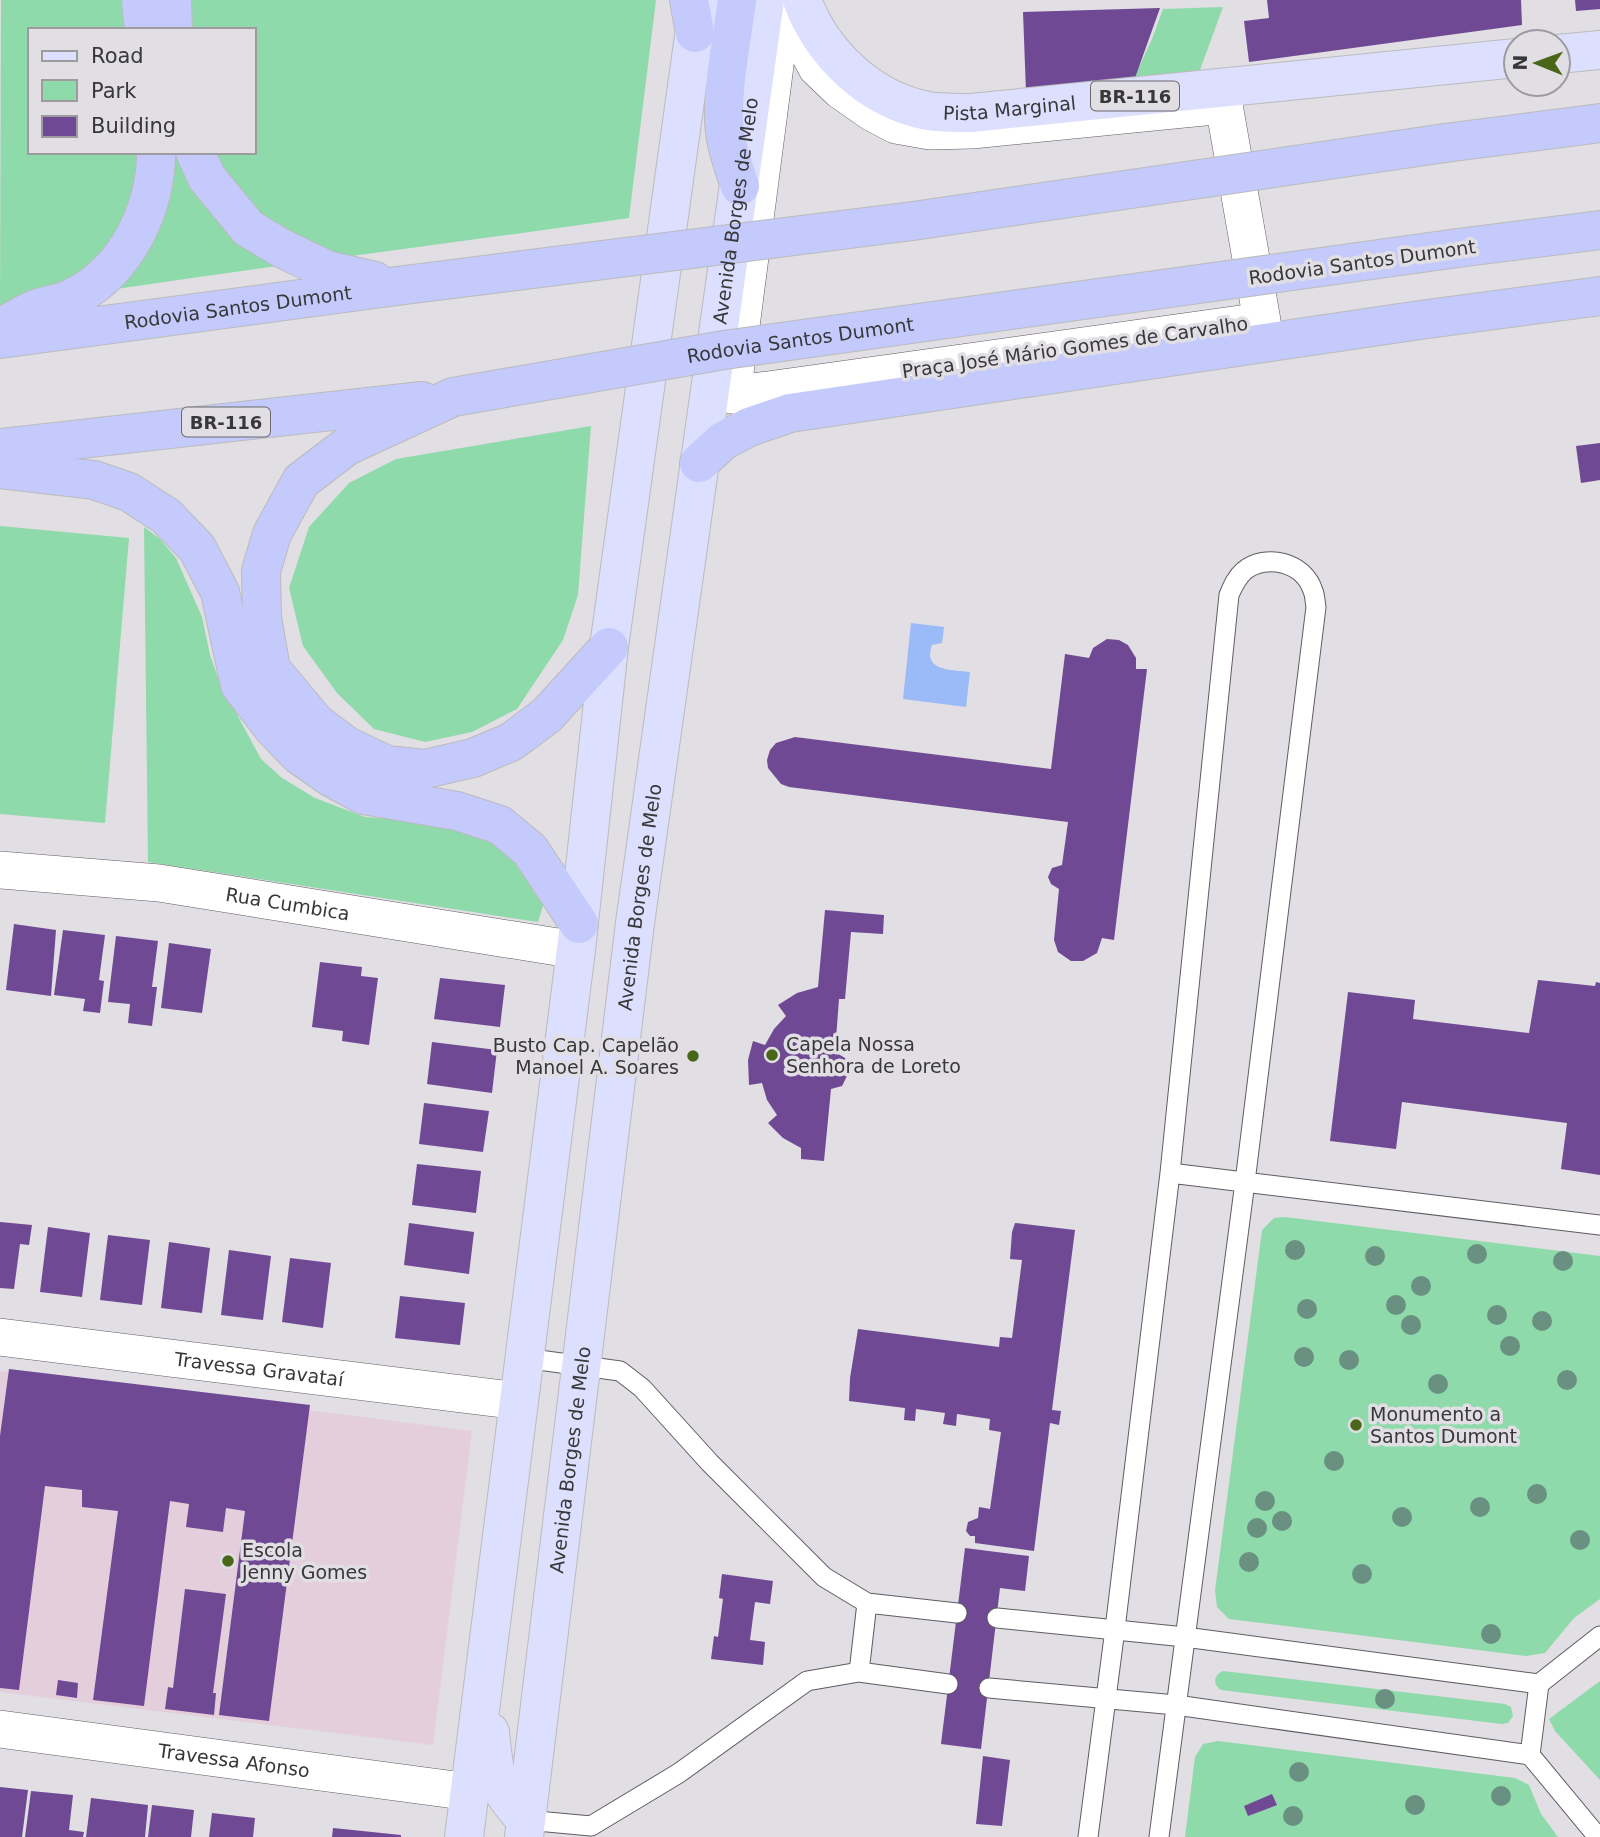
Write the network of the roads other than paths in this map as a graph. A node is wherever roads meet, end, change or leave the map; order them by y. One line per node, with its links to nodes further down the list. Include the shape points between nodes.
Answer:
1 (141, 0): 6 (highway)
2 (172, 0): 7 (highway)
3 (737, 0): 14 (highway, via 724,123)
4 (783, 1): 4 (street, Praça José Mário Gomes de Carvalho, via 817,68 840,90 896,125 930,131 972,130 1224,105 1262,321 732,395); 10 (main road, Pista Marginal / BR-116, via 809,19 850,72 870,88 929,111 971,113); 14 (main road, Avenida Borges de Melo)
5 (694, 8): 25 (main road)
6 (144, 28)
7 (173, 28)
8 (1600, 50): 9 (main road)
9 (1572, 53)
10 (1502, 59)
11 (1600, 123): 16 (highway, Rodovia Santos Dumont, bridge, via 913,222)
12 (156, 154): 18 (highway, via 156,175 141,224 113,270 71,299 34,310)
13 (196, 154): 16 (highway, via 207,178 248,228 327,270)
14 (740, 186): 22 (main road, Avenida Borges de Melo)
15 (1600, 230): 20 (highway, Rodovia Santos Dumont / BR-116, bridge, via 724,351)
16 (397, 286): 19 (highway, Rodovia Santos Dumont)
17 (1600, 296): 22 (highway, via 790,413 723,441)
18 (0, 328)
19 (0, 339)
20 (453, 397): 21 (highway, Rodovia Santos Dumont / BR-116); 24 (highway, via 347,446 301,481 272,534)
21 (0, 449)
22 (699, 463): 33 (main road, Avenida Borges de Melo, via 635,923)
23 (0, 469): 24 (highway, via 94,480 129,492 166,516 197,548 220,592)
24 (244, 620): 25 (highway, via 271,669 316,723 347,746 387,765 425,769 511,743 547,715); 27 (highway, via 240,685 299,755 364,795 457,811 500,825 530,850)
25 (609, 648): 27 (main road)
26 (0, 870): 27 (street, Rua Cumbica, via 159,883)
27 (577, 937): 32 (main road)
28 (1170, 1173): 29 (lane); 29 (lane, via 1229,595 1245,570 1273,561 1286,563 1307,579 1316,607); 38 (lane)
29 (1245, 1182): 30 (lane); 40 (lane)
30 (1600, 1225)
31 (0, 1337): 34 (street, Travessa Gravataí)
32 (524, 1358): 33 (lane); 34 (main road)
33 (581, 1366): 35 (lane, via 620,1371 642,1388 824,1577); 51 (main road, Avenida Borges de Melo)
34 (519, 1401): 41 (main road)
35 (867, 1603): 36 (lane); 42 (lane)
36 (957, 1614)
37 (997, 1618): 38 (lane)
38 (1115, 1629): 40 (lane); 46 (lane)
39 (1600, 1636): 44 (lane)
40 (1185, 1637): 44 (lane); 47 (lane)
41 (485, 1670): 50 (main road); 51 (main road, via 498,1782)
42 (859, 1672): 43 (lane); 51 (lane, via 807,1681 678,1773 592,1826)
43 (948, 1684)
44 (1539, 1684): 49 (lane)
45 (989, 1688): 46 (lane)
46 (1105, 1699): 47 (lane); 53 (lane)
47 (1176, 1705): 49 (lane); 54 (lane)
48 (0, 1729): 50 (street, Travessa Afonso)
49 (1530, 1755): 55 (lane)
50 (470, 1792): 52 (main road)
51 (525, 1829)
52 (464, 1837)
53 (1088, 1837)
54 (1159, 1837)
55 (1598, 1837)

